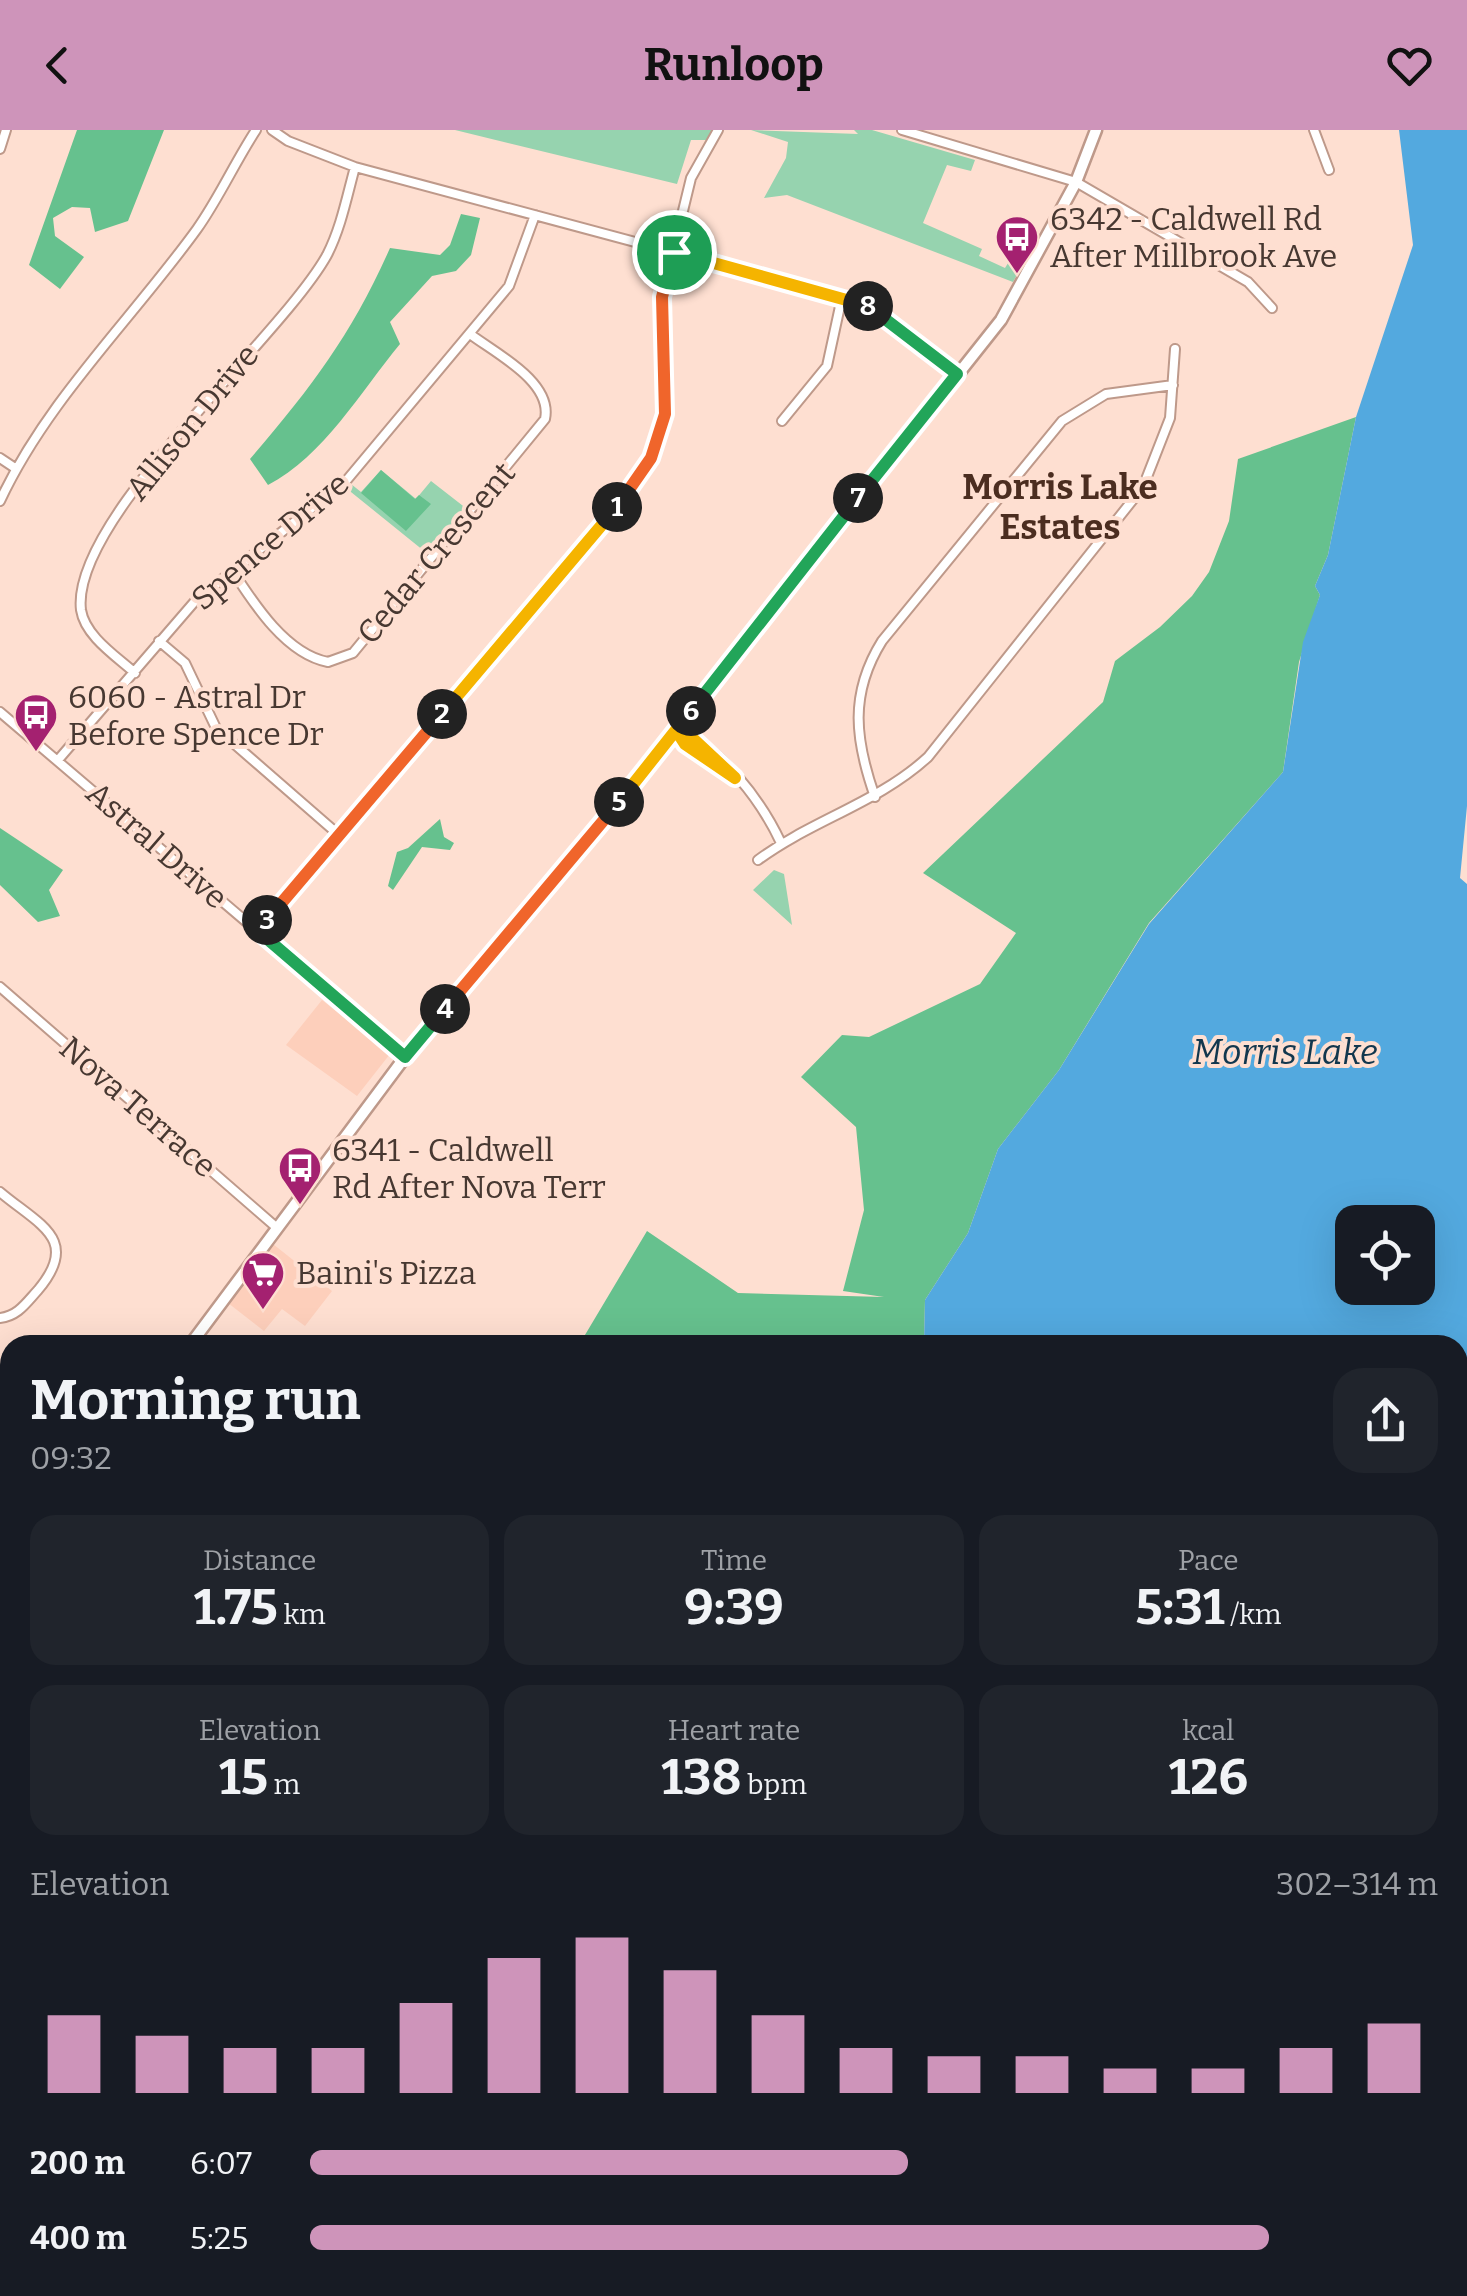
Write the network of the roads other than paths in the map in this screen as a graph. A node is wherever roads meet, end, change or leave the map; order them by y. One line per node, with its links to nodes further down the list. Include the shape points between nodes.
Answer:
1 (6, 130): 8 (street)
2 (256, 130): 22 (street, via 200,225)
3 (272, 130): 9 (street)
4 (718, 130): 13 (street, via 691,178)
5 (902, 130): 11 (street)
6 (1096, 130): 11 (street)
7 (1314, 130): 10 (street)
8 (0, 149)
9 (355, 167): 12 (street); 26 (street, Allison Drive, via 326,256 146,474 91,566 82,616)
10 (1330, 170)
11 (1076, 182): 15 (street, via 1248,282); 18 (street, via 1012,304)
12 (535, 215): 13 (street); 16 (street, Spence Drive, via 515,276)
13 (674, 252): 14 (street); 31 (street, via 662,297 665,414 640,479)
14 (842, 297): 18 (street, via 877,311); 20 (street, via 827,366)
15 (1272, 308)
16 (470, 334): 24 (street, Spence Drive, via 346,482); 24 (street, Cedar Crescent, via 541,391 545,418 353,652 328,662 302,650)
17 (1175, 349): 19 (street)
18 (957, 374): 28 (street)
19 (1173, 385): 30 (street, via 1166,436 1132,504 928,757); 30 (street, via 1106,394 1062,422 882,641 863,677 856,721)
20 (782, 421)
21 (0, 458): 22 (street)
22 (15, 468): 23 (street)
23 (0, 501)
24 (232, 570): 25 (street, Spence Drive)
25 (160, 641): 26 (street, Spence Drive); 31 (street, via 185,663 216,728)
26 (134, 673): 29 (street, Spence Drive)
27 (0, 712): 29 (street, Astral Drive)
28 (676, 730): 32 (street, via 685,744 735,778 764,810); 36 (street)
29 (58, 760): 34 (street, Astral Drive)
30 (875, 797): 32 (street)
31 (339, 835): 34 (street)
32 (781, 843): 33 (street)
33 (758, 860)
34 (258, 931): 36 (street, Astral Drive)
35 (0, 986): 38 (street, Nova Terrace)
36 (405, 1057): 38 (street)
37 (0, 1192): 39 (street, via 51,1235 59,1253 49,1277 20,1311)
38 (276, 1227): 40 (street)
39 (0, 1318)
40 (197, 1335)

